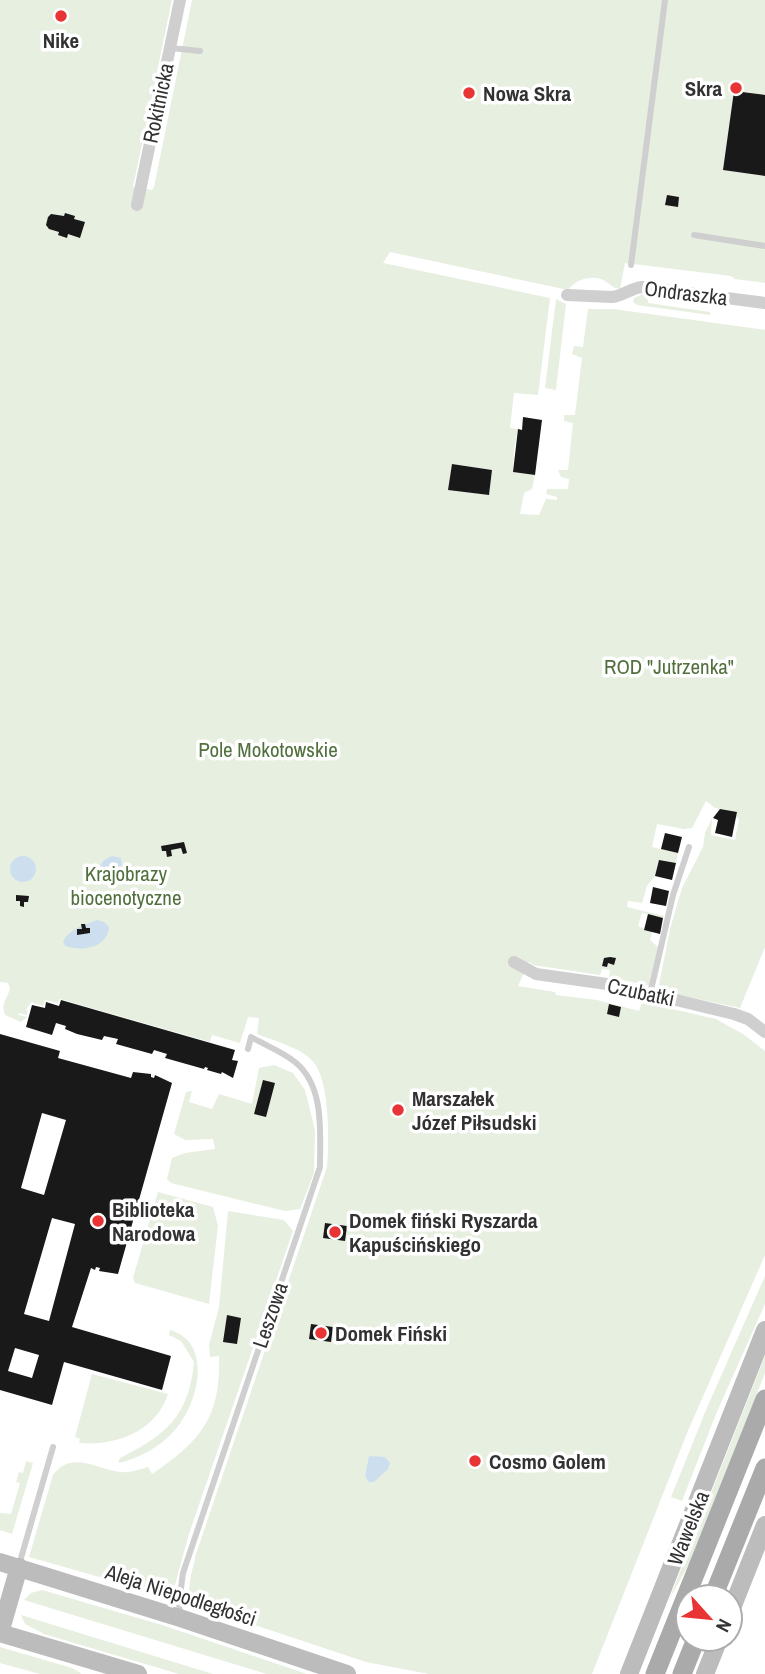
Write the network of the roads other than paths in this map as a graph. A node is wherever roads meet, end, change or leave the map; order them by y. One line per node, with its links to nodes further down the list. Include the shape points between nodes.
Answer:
1 (180, 0): 3 (street, Rokitnicka)
2 (665, 0): 8 (lane)
3 (170, 47): 4 (lane); 5 (street, Rokitnicka)
4 (200, 51)
5 (137, 205)
6 (694, 235): 7 (lane)
7 (765, 246)
8 (631, 265)
9 (567, 295): 10 (street, Ondraszka, via 612,297 642,286)
10 (765, 303)
11 (689, 847): 13 (lane)
12 (514, 962): 13 (street, Czubatki, via 536,974)
13 (650, 994): 14 (street, Czubatki, via 734,1014)
14 (765, 1032)
15 (248, 1049): 25 (lane, Leszowa, via 251,1037 295,1062 314,1090 320,1121 320,1167 183,1573)
16 (765, 1330): 31 (main road)
17 (765, 1399): 32 (main road, Wawelska)
18 (53, 1447): 22 (lane)
19 (765, 1468): 23 (main road)
20 (765, 1525): 24 (main road)
21 (0, 1562): 22 (main road, Aleja Niepodległości)
22 (19, 1567): 25 (main road, Aleja Niepodległości); 26 (main road)
23 (719, 1583)
24 (742, 1583)
25 (180, 1618): 30 (main road, Aleja Niepodległości)
26 (0, 1633): 29 (main road)
27 (690, 1653): 33 (main road)
28 (713, 1653): 34 (main road)
29 (138, 1674)
30 (347, 1674)
31 (629, 1674)
32 (654, 1674)
33 (682, 1674)
34 (705, 1674)

